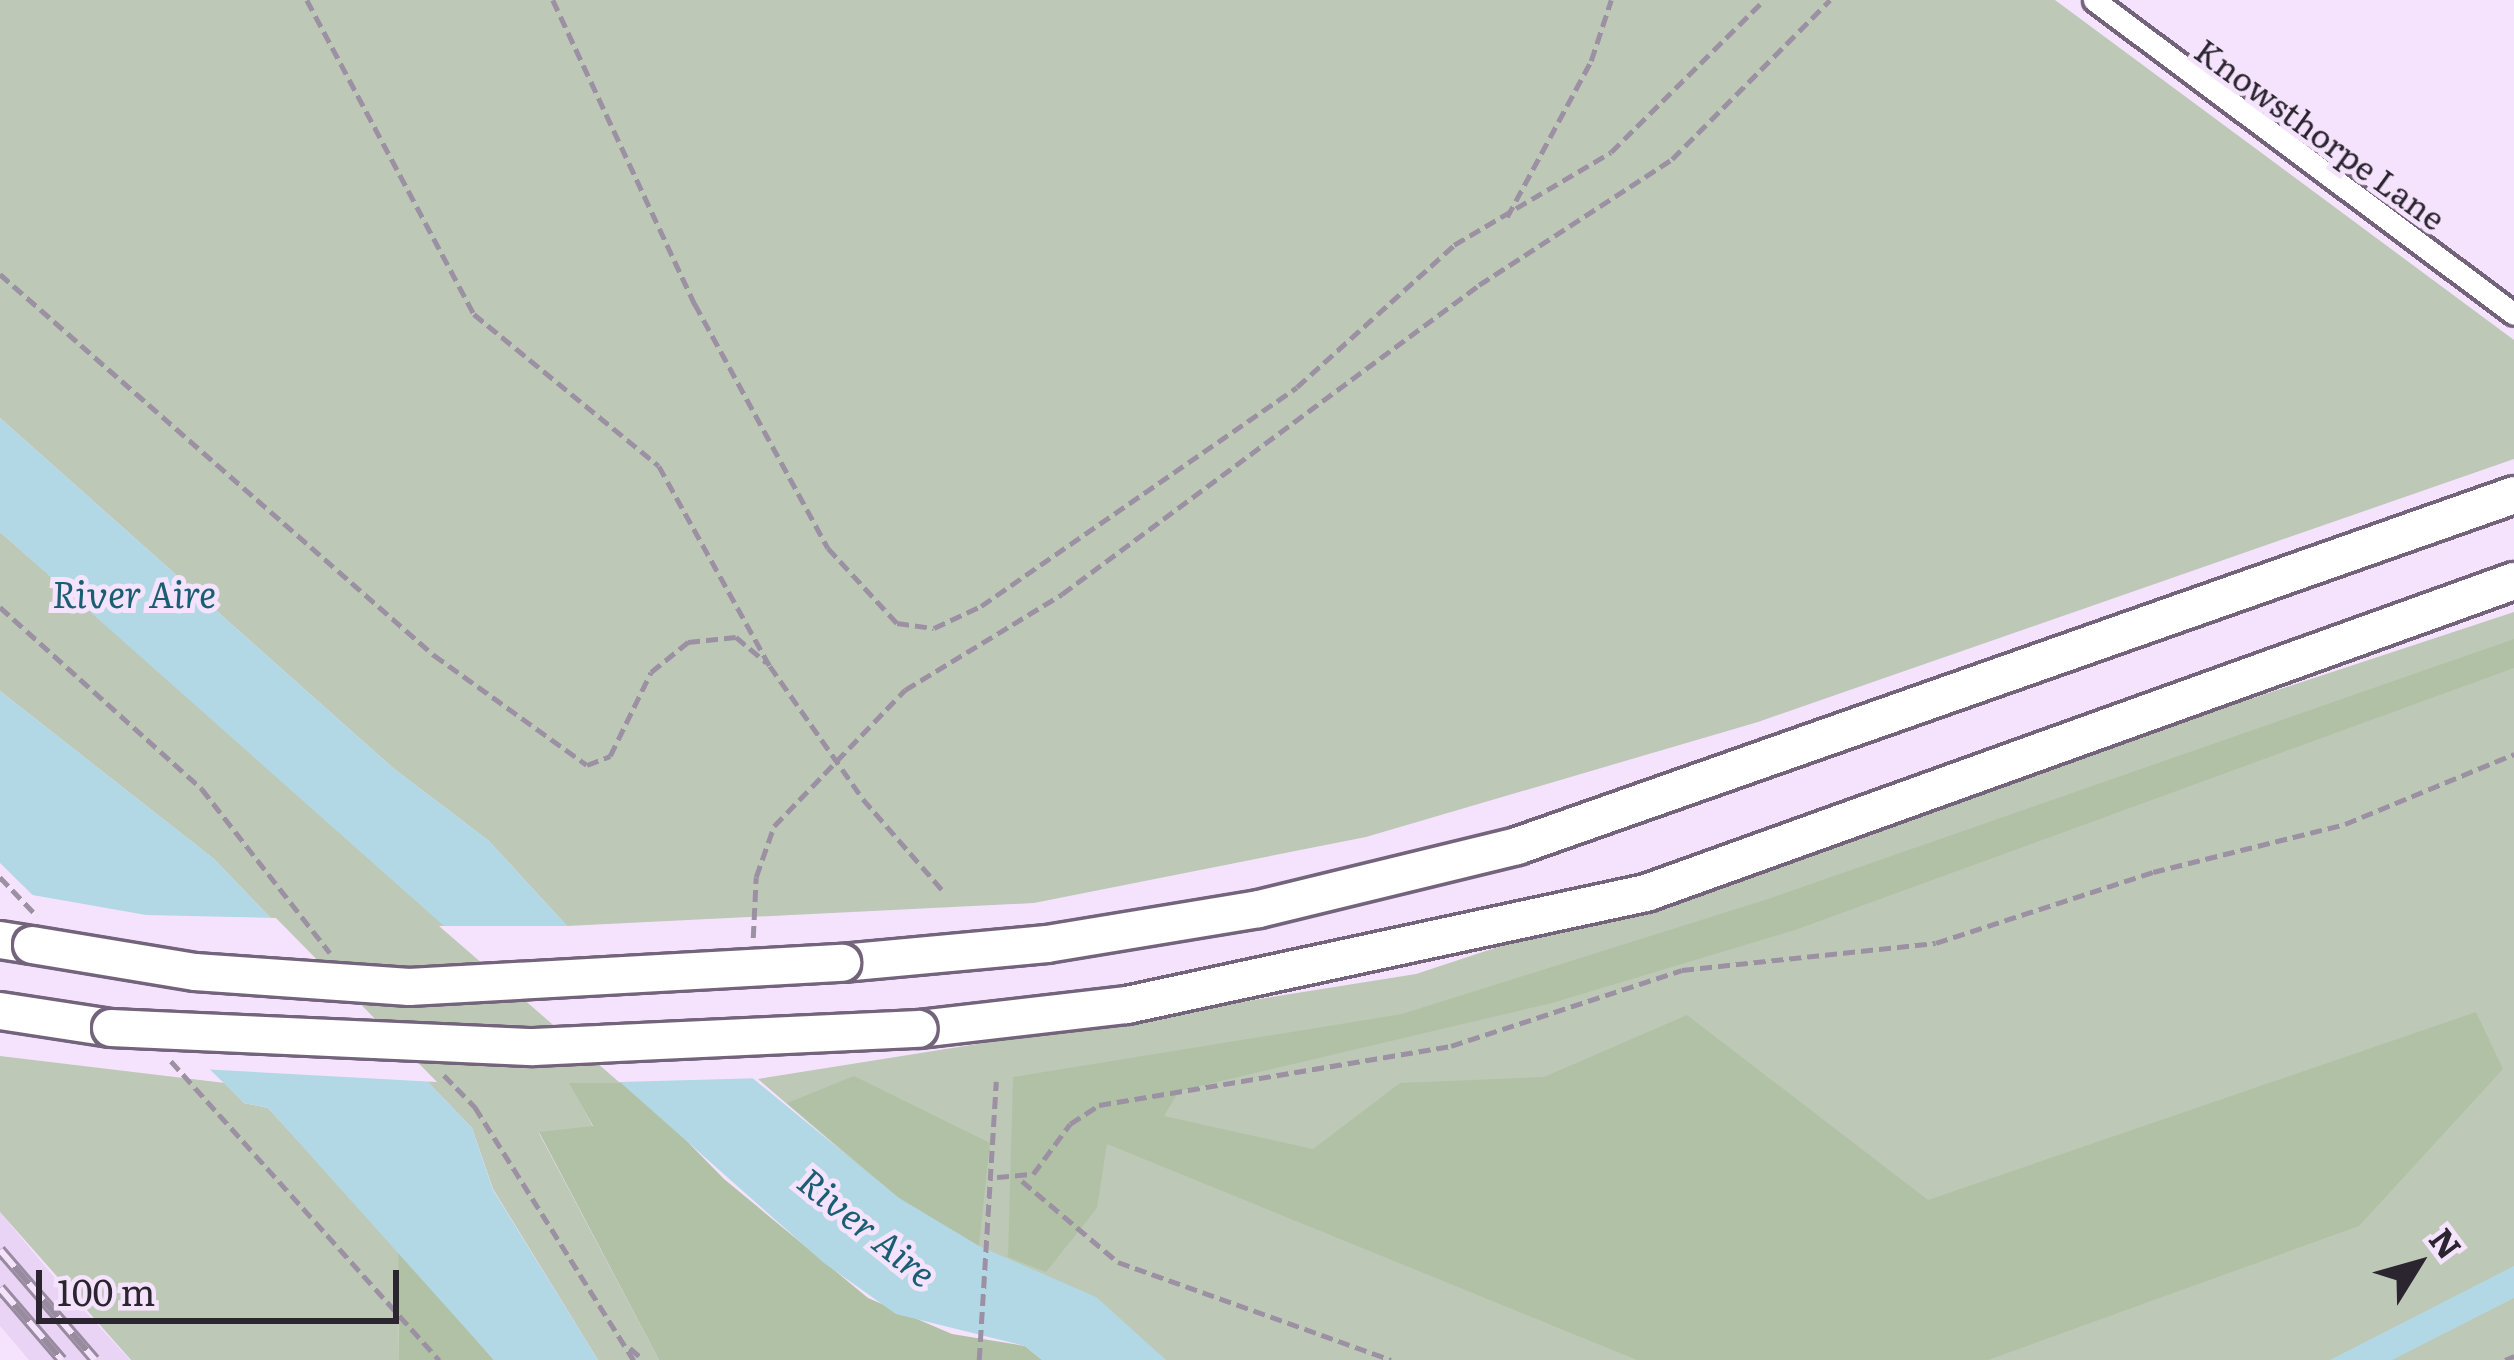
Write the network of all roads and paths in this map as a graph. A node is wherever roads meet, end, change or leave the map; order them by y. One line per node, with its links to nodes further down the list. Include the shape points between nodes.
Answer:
1 (307, 0): 12 (path, via 474,314 658,466)
2 (554, 0): 7 (path, via 695,304 828,548 897,623 934,628 981,606 1297,387 1454,245)
3 (1611, 0): 7 (path, via 1591,61)
4 (1830, 0): 14 (path, via 1672,158 1479,285 1062,594 905,690)
5 (2094, 0): 9 (street, Knowsthorpe Lane)
6 (1762, 1): 7 (path, via 1611,152)
7 (1508, 217)
8 (0, 274): 12 (path, via 434,655 587,765 610,756 651,672 688,643 736,638)
9 (2514, 314)
10 (2514, 495): 17 (highway, bridge, via 1517,846 1259,909 842,963 409,987 195,972)
11 (2514, 581): 19 (highway, bridge, via 1646,893 1127,1005 919,1029 534,1047 111,1028)
12 (770, 665): 14 (path)
13 (2514, 754): 23 (path, via 2345,824 2153,872 1956,938 1682,970 1450,1046 1099,1106)
14 (838, 759): 16 (path); 18 (path, via 774,826 756,877)
15 (0, 877): 17 (path)
16 (945, 893)
17 (26, 938)
18 (753, 938)
19 (0, 1011)
20 (157, 1047): 26 (path)
21 (996, 1082): 22 (path)
22 (997, 1178): 23 (path); 28 (path)
23 (1022, 1181): 29 (path, via 1118,1262)
24 (624, 1343): 27 (path)
25 (2514, 1356): 30 (path)
26 (439, 1360)
27 (644, 1360)
28 (979, 1360)
29 (1390, 1360)
30 (2505, 1360)

